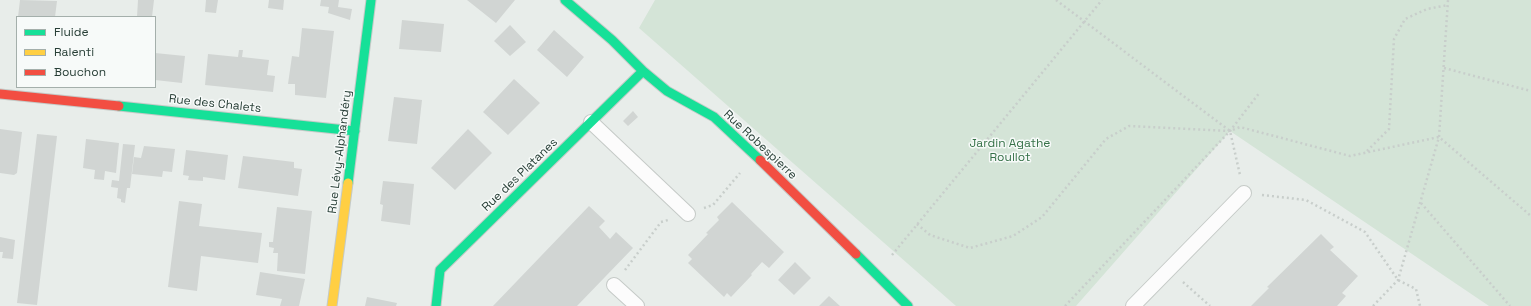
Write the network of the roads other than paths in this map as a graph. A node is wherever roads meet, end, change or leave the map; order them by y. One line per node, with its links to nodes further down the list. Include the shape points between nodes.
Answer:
1 (371, 0): 6 (street, Rue Lévy-Alphandéry)
2 (565, 0): 3 (street, Rue Robespierre, via 612,40)
3 (643, 72): 5 (street, Rue des Platanes); 13 (street, Rue Robespierre, via 667,91 714,117)
4 (0, 94): 6 (street, Rue des Chalets)
5 (591, 122): 8 (lane); 11 (street, Rue des Platanes, via 440,270)
6 (355, 131): 10 (street, Rue Lévy-Alphandéry)
7 (1244, 193): 14 (lane)
8 (688, 214)
9 (614, 285): 12 (lane)
10 (332, 306)
11 (436, 306)
12 (637, 306)
13 (908, 306)
14 (1133, 306)

